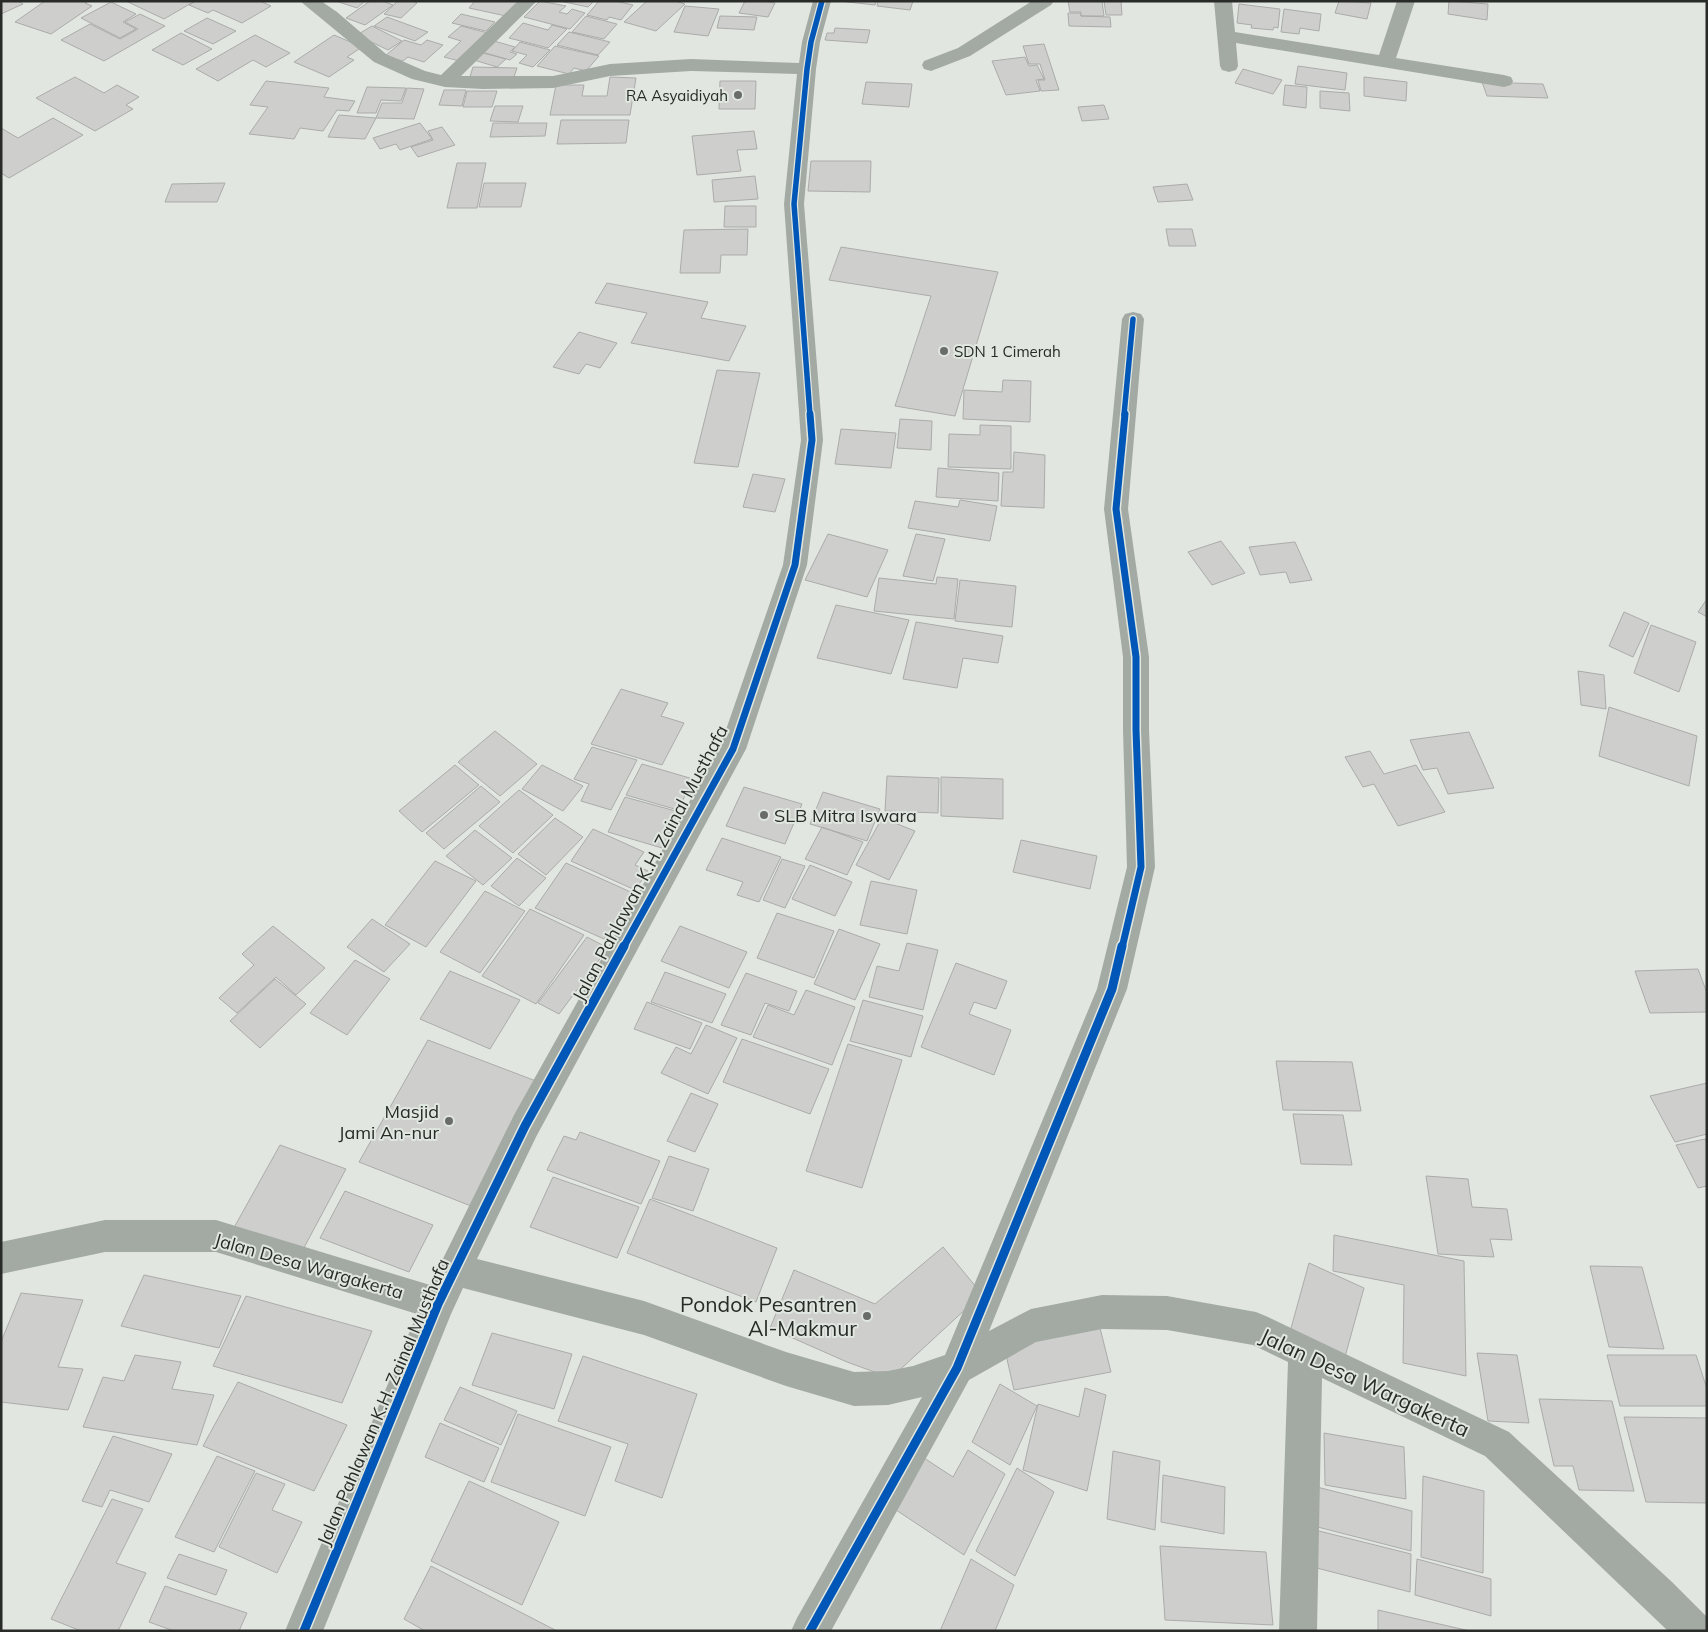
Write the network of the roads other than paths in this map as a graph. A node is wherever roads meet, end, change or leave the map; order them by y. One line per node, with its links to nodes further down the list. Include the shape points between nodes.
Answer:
1 (309, 1): 12 (street, via 353,33 380,58 419,75)
2 (528, 1): 12 (street)
3 (822, 1): 11 (street, Jalan Pahlawan K.H. Zainal Musthafa)
4 (1045, 1): 9 (street, via 964,52)
5 (1223, 1): 7 (street)
6 (1406, 1): 8 (street)
7 (1227, 36): 8 (street); 10 (street)
8 (1386, 62): 13 (street)
9 (931, 64)
10 (1229, 66)
11 (807, 69): 12 (street, via 691,66 610,70 553,82 483,84); 16 (street, Jalan Pahlawan K.H. Zainal Musthafa, via 794,204 812,440 795,565 733,749 525,1126)
12 (445, 81)
13 (1504, 81)
14 (1133, 319): 19 (street, via 1116,509 1136,657 1141,866 1112,990)
15 (1, 1258): 17 (street, Jalan Desa Wargakerta, via 105,1236 216,1236)
16 (454, 1270): 17 (street, Jalan Pahlawan K.H. Zainal Musthafa); 19 (street, Jalan Desa Wargakerta, via 644,1318 854,1390 913,1383)
17 (438, 1304): 20 (street, Jalan Pahlawan K.H. Zainal Musthafa)
18 (1305, 1352): 19 (street, Jalan Desa Wargakerta, via 1256,1329 1167,1313 1102,1312 1031,1326); 22 (street); 23 (street, Jalan Desa Wargakerta, via 1497,1444 1659,1594)
19 (957, 1368): 21 (street)
20 (304, 1631)
21 (810, 1631)
22 (1298, 1631)
23 (1694, 1631)

